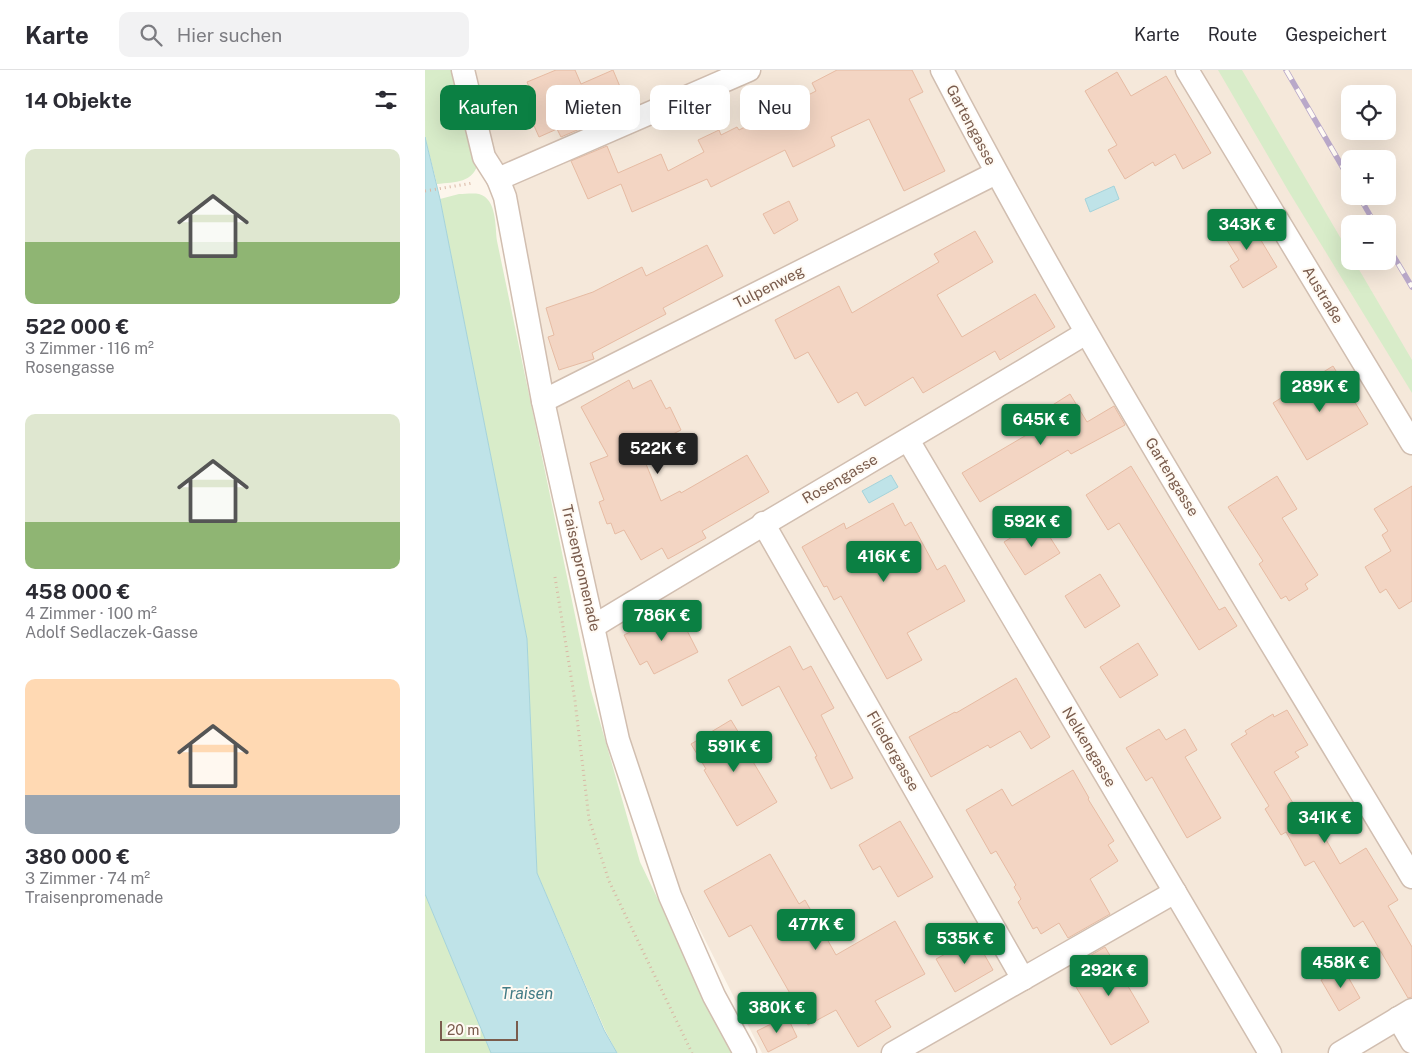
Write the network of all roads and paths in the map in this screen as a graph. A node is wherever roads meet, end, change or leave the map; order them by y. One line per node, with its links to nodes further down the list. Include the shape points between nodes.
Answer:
1 (463, 70): 6 (street, Traisenpromenade, via 483,157)
2 (749, 70): 6 (street)
3 (942, 70): 5 (street, Gartengasse)
4 (1187, 70): 12 (street, Austraße)
5 (996, 173): 9 (street, Gartengasse); 10 (street, Tulpenweg)
6 (498, 179): 10 (street, Traisenpromenade, via 505,197)
7 (458, 185): 8 (path)
8 (425, 192)
9 (1086, 333): 11 (street, Rosengasse); 15 (street, Gartengasse)
10 (543, 401): 14 (street, Traisenpromenade)
11 (908, 440): 13 (street, Rosengasse); 16 (street, Nelkengasse)
12 (1412, 443)
13 (763, 523): 14 (street, Rosengasse); 17 (street, Fliedergasse)
14 (594, 626): 20 (street, Traisenpromenade, via 618,740 670,896 714,996)
15 (1412, 877)
16 (1175, 892): 17 (street); 22 (street, Nelkengasse)
17 (1023, 979): 21 (street)
18 (1405, 1014): 19 (street); 23 (street)
19 (1412, 1042)
20 (745, 1053)
21 (893, 1053)
22 (1271, 1053)
23 (1340, 1053)

